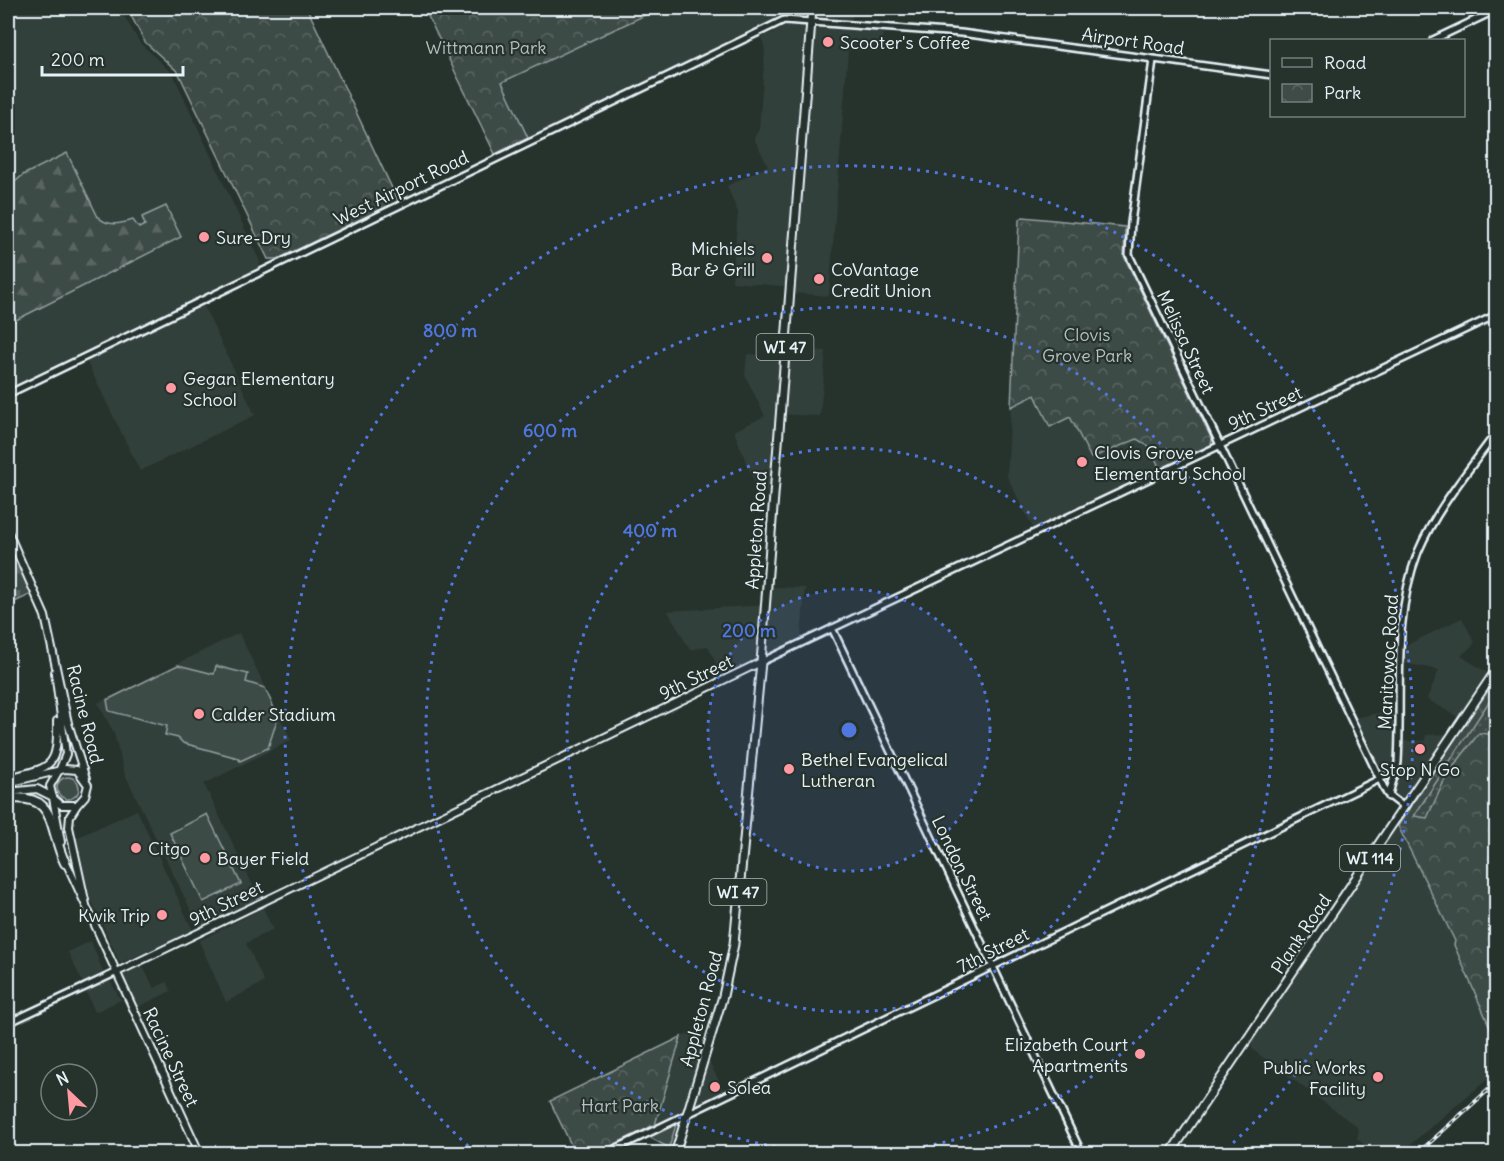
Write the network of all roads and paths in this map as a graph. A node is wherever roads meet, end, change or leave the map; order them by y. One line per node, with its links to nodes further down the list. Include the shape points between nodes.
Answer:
1 (812, 8): 3 (main road, Appleton Road / WI 47)
2 (1497, 10): 4 (street)
3 (811, 21): 5 (street, Airport Road, via 961,33); 8 (street, West Airport Road, via 784,20); 13 (main road, Appleton Road / WI 47)
4 (1435, 39)
5 (1153, 60): 6 (street, Airport Road); 10 (street, Melissa Street, via 1128,250)
6 (1270, 75)
7 (1497, 315): 10 (street, 9th Street)
8 (8, 394)
9 (1497, 433): 18 (street, Manitowoc Road, via 1433,524 1409,581 1403,615 1398,765)
10 (1219, 446): 12 (street, 9th Street); 21 (street, Melissa Street)
11 (8, 532): 15 (main road, Racine Road, via 41,605)
12 (832, 628): 13 (street, 9th Street); 31 (street, London Street)
13 (761, 662): 32 (main road, 9th Street); 34 (main road, Appleton Road / WI 47, via 730,965)
14 (1497, 670): 28 (main road, Plank Road / WI 114)
15 (58, 684): 16 (main road, Racine Road); 20 (main road, Racine Road)
16 (59, 705): 17 (main road, Racine Road, via 66,754); 19 (main road, via 57,752 52,762)
17 (59, 772): 20 (main road, via 71,769); 22 (main road); 25 (main road, via 50,786)
18 (1394, 772): 21 (street, 7th Street); 24 (street, Manitowoc Road)
19 (8, 778)
20 (86, 779): 27 (main road, via 86,796)
21 (1380, 779): 24 (street, Melissa Street); 31 (street, 7th Street)
22 (8, 783)
23 (8, 792): 25 (main road, via 33,789)
24 (1389, 797): 28 (street, Melissa Street)
25 (53, 798): 27 (main road, via 66,806); 29 (main road)
26 (8, 799): 29 (highway, via 30,797 40,802)
27 (77, 805): 30 (main road, via 69,827)
28 (1404, 807): 41 (main road, Plank Road / WI 114)
29 (65, 863): 30 (main road)
30 (87, 909): 32 (main road)
31 (992, 966): 34 (street, 7th Street); 40 (street, London Street)
32 (115, 973): 33 (street, 9th Street); 37 (main road, Racine Street)
33 (8, 1023)
34 (687, 1114): 38 (street, 7th Street); 39 (main road, Appleton Road / WI 47)
35 (8, 1145): 36 (street)
36 (11, 1154)
37 (200, 1154)
38 (605, 1154)
39 (675, 1154)
40 (1082, 1154)
41 (1170, 1154)

